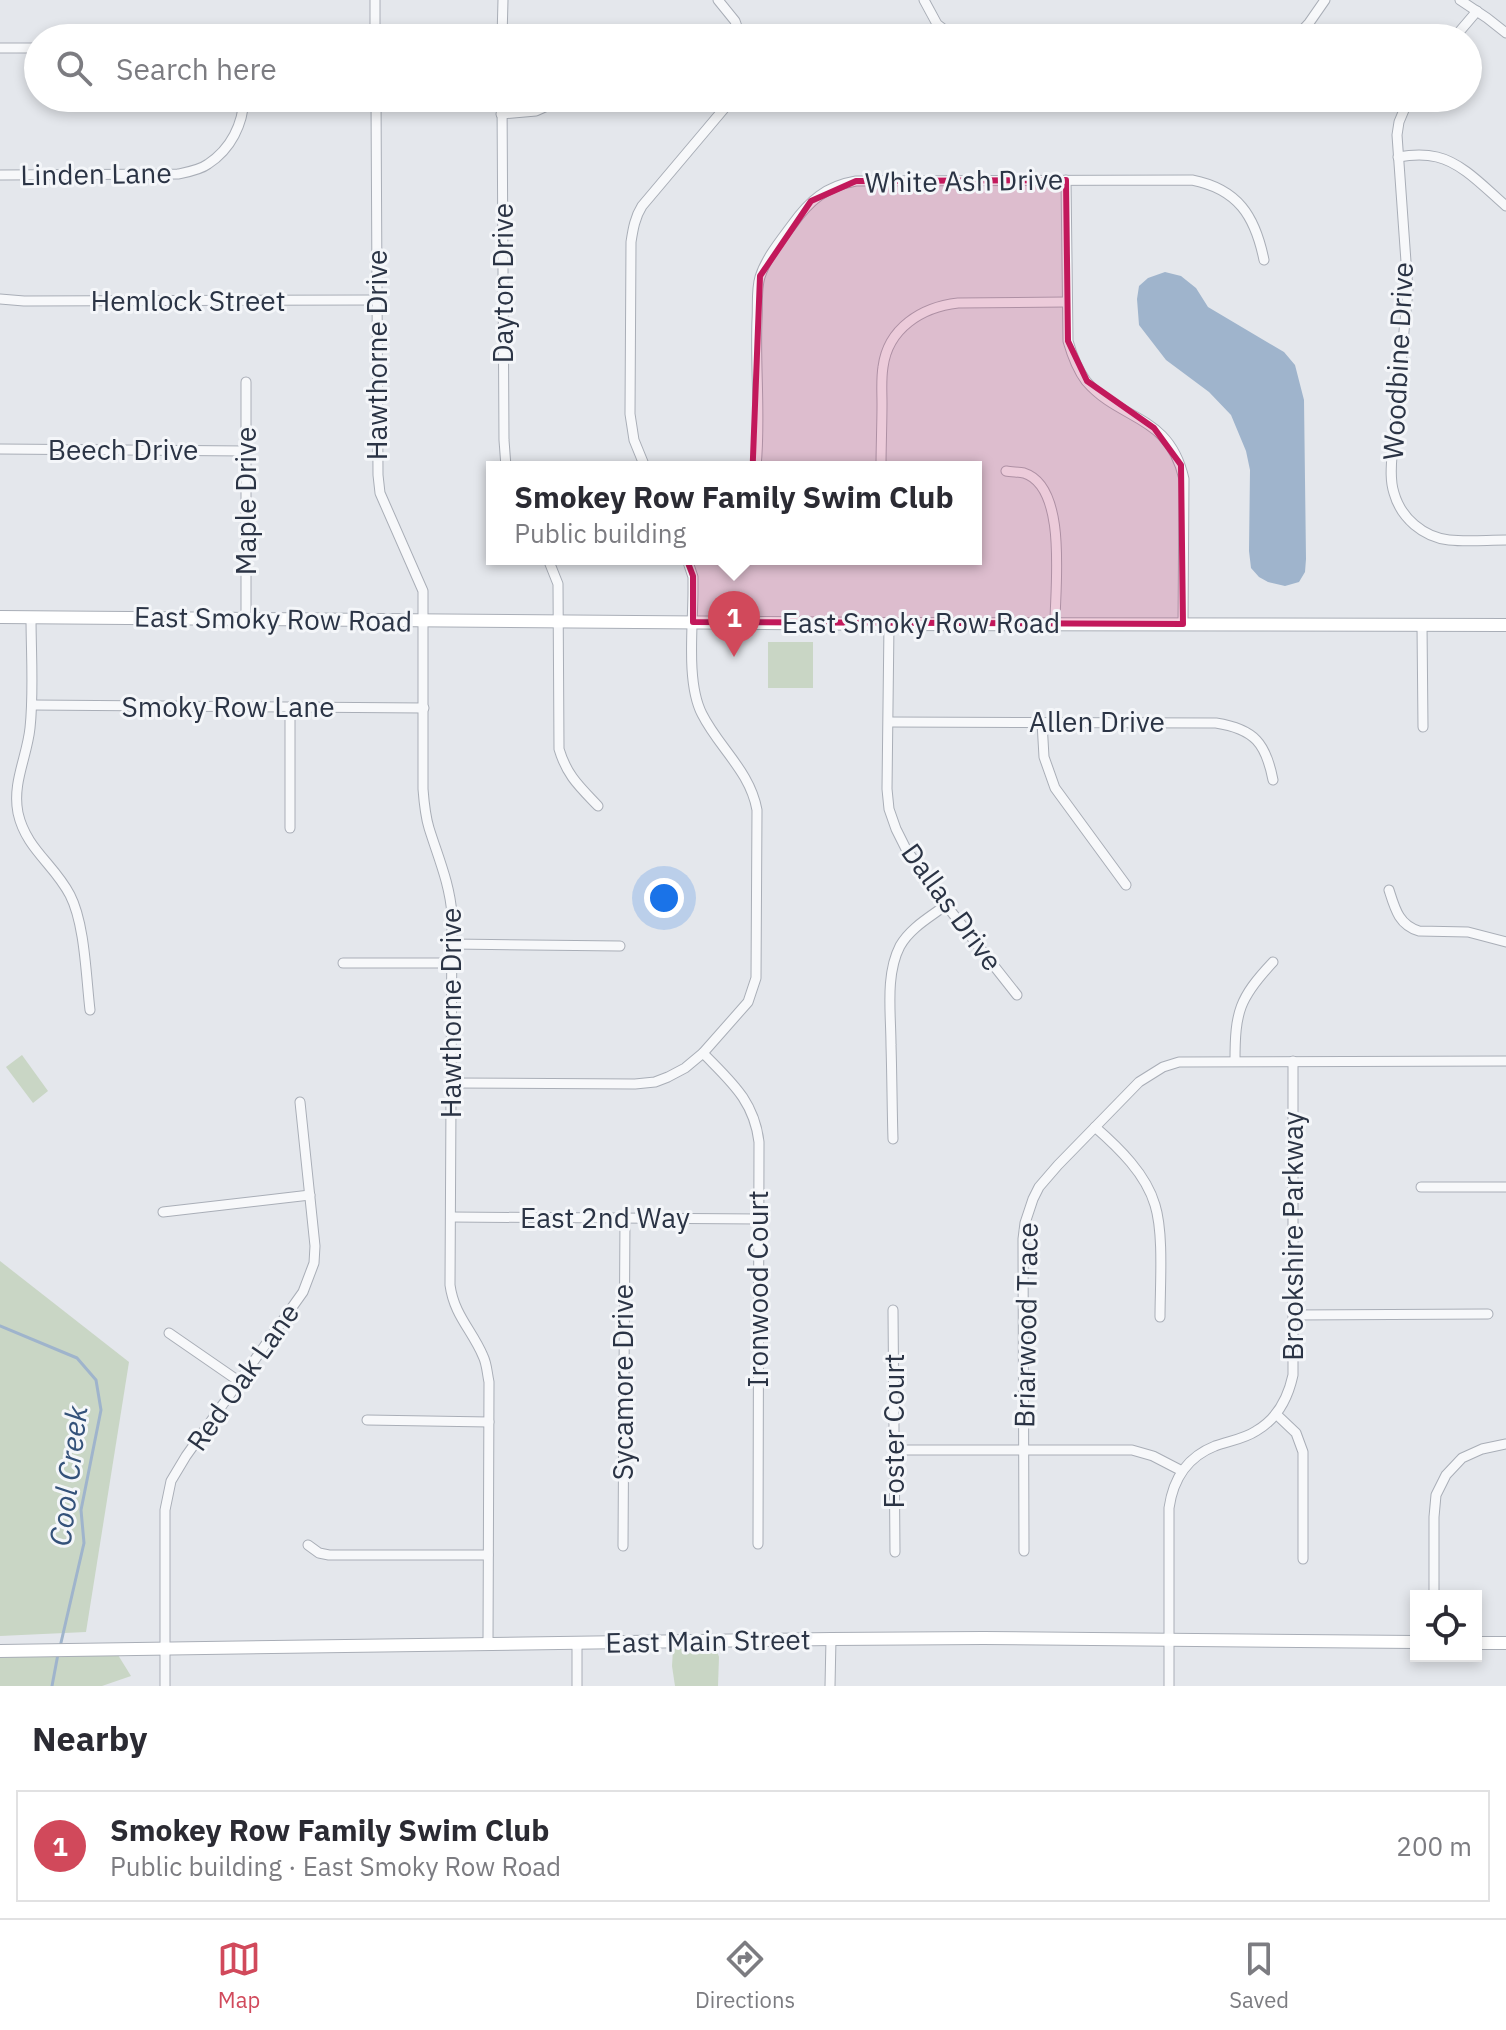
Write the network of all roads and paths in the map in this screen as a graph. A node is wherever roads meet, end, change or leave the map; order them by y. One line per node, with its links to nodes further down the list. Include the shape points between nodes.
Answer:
1 (375, 0): 8 (street)
2 (503, 0): 9 (street)
3 (718, 0): 10 (street)
4 (924, 0): 11 (street)
5 (1325, 0): 12 (street)
6 (1460, 0): 7 (street)
7 (1477, 11): 13 (street); 14 (street)
8 (375, 24)
9 (502, 24)
10 (736, 24)
11 (937, 24)
12 (1308, 24)
13 (1466, 24)
14 (1506, 33)
15 (0, 48): 16 (street)
16 (24, 48)
17 (242, 112): 24 (street, Linden Lane, via 228,145 194,170)
18 (376, 112): 29 (street, Hawthorne Drive)
19 (524, 112): 22 (street)
20 (721, 112): 35 (street, via 642,206 633,228 630,414)
21 (1403, 112): 23 (street, Woodbine Drive)
22 (501, 114): 34 (street, Dayton Drive)
23 (1398, 157): 26 (street, via 1449,160); 39 (street, Woodbine Drive, via 1408,290 1392,456 1394,493 1410,521 1426,533 1450,540)
24 (0, 175)
25 (1066, 180): 27 (street, White Ash Drive, via 1206,183 1244,209 1255,225); 30 (street); 36 (street, White Ash Drive, via 856,181 828,189 811,201 760,276)
26 (1506, 206)
27 (1264, 260)
28 (0, 299): 29 (street, Hemlock Street)
29 (377, 300): 45 (street, Hawthorne Drive, via 380,493 421,584)
30 (1066, 302): 37 (street, via 940,305 905,325 889,346 883,367); 50 (street, via 1068,341 1087,381 1154,428 1181,465)
31 (246, 382): 33 (street, Maple Drive)
32 (0, 449): 33 (street, Beech Drive)
33 (246, 451): 44 (street, Maple Drive)
34 (506, 461)
35 (643, 461)
36 (756, 461)
37 (881, 461)
38 (1006, 471): 48 (street, via 1033,478 1053,508)
39 (1506, 540)
40 (550, 565): 46 (street, via 558,584)
41 (689, 565): 47 (street)
42 (0, 617): 43 (street, East Smoky Row Road)
43 (31, 617): 44 (street, East Smoky Row Road); 53 (street)
44 (246, 619): 45 (street, East Smoky Row Road)
45 (424, 621): 46 (street, East Smoky Row Road); 55 (street, Hawthorne Drive)
46 (559, 621): 47 (street, East Smoky Row Road); 60 (street, via 559,749 573,781)
47 (693, 622): 49 (street, East Smoky Row Road); 73 (street, via 697,703 746,778 757,810 756,978 748,1002)
48 (1055, 623): 49 (street, East Smoky Row Road); 50 (street, East Smoky Row Road)
49 (889, 624): 56 (street, Dallas Drive)
50 (1183, 624): 51 (street, East Smoky Row Road)
51 (1422, 625): 52 (street, East Smoky Row Road); 58 (street)
52 (1506, 625)
53 (32, 705): 54 (street, Smoky Row Lane); 72 (street, via 16,791 19,815 29,842 72,899)
54 (290, 707): 55 (street, Smoky Row Lane); 61 (street)
55 (424, 708): 66 (street, Hawthorne Drive, via 425,809 451,901)
56 (889, 722): 57 (street, Allen Drive); 64 (street, Dallas Drive, via 889,809 906,849)
57 (1042, 722): 59 (street, Allen Drive, via 1233,726 1260,743); 62 (street, via 1044,757 1055,788)
58 (1423, 727)
59 (1273, 780)
60 (598, 806)
61 (290, 828)
62 (1126, 885)
63 (1389, 890): 65 (street, via 1401,921 1413,930 1468,932)
64 (946, 905): 71 (street, Dallas Drive); 80 (street, via 905,938 893,966)
65 (1506, 942)
66 (452, 944): 67 (street); 70 (street, Hawthorne Drive)
67 (620, 946)
68 (1273, 962): 74 (street, via 1242,1003)
69 (343, 963): 70 (street)
70 (452, 963): 77 (street, Hawthorne Drive)
71 (1017, 995)
72 (90, 1010)
73 (703, 1053): 77 (street, via 655,1082); 87 (street, Ironwood Court, via 744,1097 754,1117)
74 (1235, 1061): 75 (street, Briarwood Trace); 79 (street, Briarwood Trace, via 1163,1067 1139,1082)
75 (1293, 1061): 76 (street, Briarwood Trace); 90 (street, Brookshire Parkway)
76 (1506, 1061)
77 (452, 1083): 85 (street, Hawthorne Drive)
78 (300, 1102): 83 (street, Red Oak Lane)
79 (1095, 1127): 91 (street, via 1137,1170 1155,1203); 99 (street, Briarwood Trace, via 1039,1187 1025,1223)
80 (893, 1139)
81 (1421, 1187): 82 (street)
82 (1506, 1187)
83 (310, 1195): 84 (street); 93 (street, Red Oak Lane, via 315,1246 309,1279)
84 (163, 1212)
85 (451, 1217): 86 (street, East 2nd Way); 96 (street, Hawthorne Drive, via 452,1299 486,1361)
86 (625, 1218): 87 (street, East 2nd Way); 103 (street, Sycamore Drive)
87 (759, 1219): 101 (street, Ironwood Court)
88 (893, 1310): 98 (street, Foster Court)
89 (1488, 1314): 90 (street)
90 (1294, 1315): 94 (street, Brookshire Parkway, via 1293,1375)
91 (1160, 1317)
92 (169, 1333): 93 (street)
93 (240, 1382): 116 (street, Red Oak Lane, via 171,1481 165,1510)
94 (1276, 1414): 100 (street, via 1254,1433 1202,1452); 107 (street, via 1296,1433 1303,1452)
95 (367, 1420): 96 (street)
96 (489, 1422): 106 (street, Hawthorne Drive)
97 (1506, 1444): 108 (street, via 1462,1458 1436,1495)
98 (894, 1450): 99 (street); 105 (street, Foster Court)
99 (1023, 1450): 100 (street, via 1132,1450); 104 (street, Briarwood Trace)
100 (1182, 1471): 110 (street, via 1169,1508)
101 (758, 1544)
102 (308, 1545): 106 (street, via 329,1555)
103 (623, 1546)
104 (1024, 1551)
105 (895, 1552)
106 (488, 1555): 115 (street, Hawthorne Drive)
107 (1303, 1559)
108 (1434, 1590)
109 (831, 1639): 110 (street, East Main Street); 111 (street, East Main Street); 120 (street)
110 (1169, 1640): 112 (street, East Main Street); 121 (street)
111 (577, 1642): 115 (street, East Main Street); 119 (street)
112 (1410, 1642)
113 (1482, 1643): 114 (street)
114 (1506, 1643)
115 (488, 1645): 116 (street, East Main Street)
116 (165, 1650): 117 (street, East Main Street); 118 (street, Red Oak Lane)
117 (0, 1651)
118 (165, 1686)
119 (577, 1686)
120 (830, 1686)
121 (1169, 1686)

